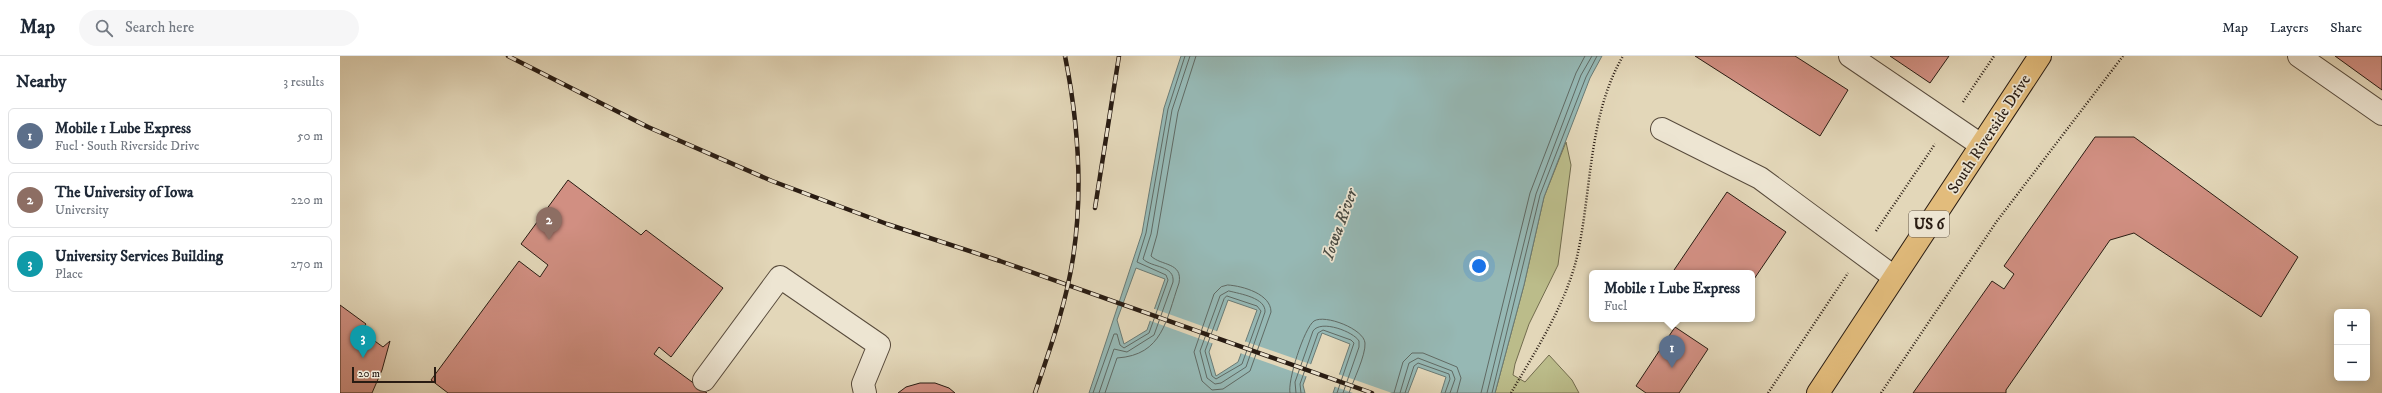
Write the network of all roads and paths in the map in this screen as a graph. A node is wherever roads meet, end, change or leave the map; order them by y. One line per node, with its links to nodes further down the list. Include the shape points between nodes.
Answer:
1 (1623, 56): 15 (path, via 1598,120 1577,257 1556,314)
2 (1850, 56): 8 (lane)
3 (1994, 56): 8 (path)
4 (2040, 56): 10 (main road, South Riverside Drive / US 6)
5 (2123, 56): 18 (path, via 1997,221)
6 (2299, 56): 7 (lane)
7 (2382, 114)
8 (1949, 124): 10 (lane); 11 (path)
9 (1662, 129): 11 (lane, via 1760,178)
10 (1981, 145): 12 (main road, South Riverside Drive / US 6)
11 (1862, 253): 12 (lane); 16 (path)
12 (1894, 277): 17 (main road, South Riverside Drive / US 6)
13 (704, 380): 14 (lane, via 780,277 879,344 863,384)
14 (865, 393)
15 (1511, 393)
16 (1768, 393)
17 (1818, 393)
18 (1881, 393)

